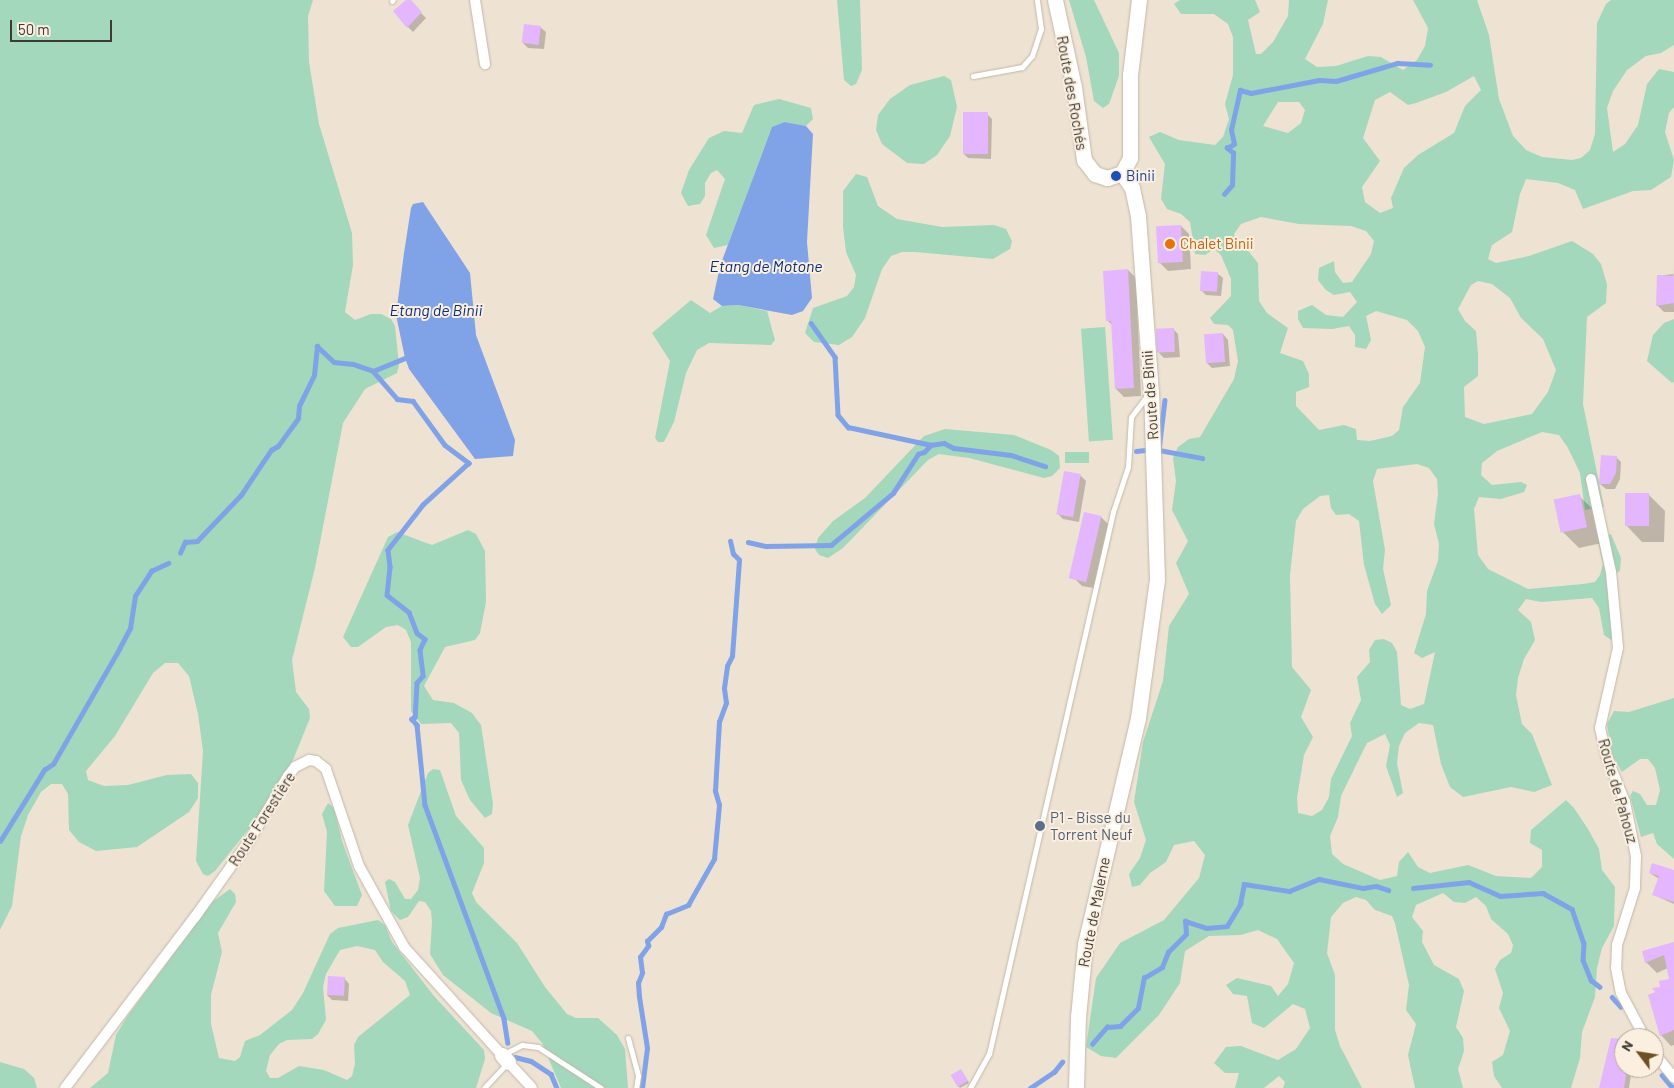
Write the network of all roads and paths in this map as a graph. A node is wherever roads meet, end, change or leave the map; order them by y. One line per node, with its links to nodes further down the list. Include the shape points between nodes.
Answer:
1 (476, 0): 5 (street)
2 (1037, 0): 6 (lane, via 1041,28 1032,56 1022,67)
3 (1055, 0): 7 (street, Route des Rochés, via 1074,87 1084,160 1090,170 1102,177)
4 (1139, 0): 7 (street, via 1130,75 1130,158)
5 (485, 64)
6 (973, 76)
7 (1122, 173): 8 (street, Route de Binii, via 1132,188 1138,216)
8 (1151, 393): 10 (street, Route de Binii, via 1158,532); 21 (lane, via 1131,417 1128,467 1113,512 989,1054)
9 (1591, 479): 11 (street, Route de Pahouz, via 1611,572 1618,648 1600,728 1606,755 1625,802 1636,856 1634,888 1617,945 1616,968 1621,993)
10 (1153, 622): 22 (street, Route de Malerne, via 1138,718 1085,944)
11 (1640, 1028)
12 (628, 1038): 20 (lane, via 638,1076)
13 (505, 1058): 16 (street, Route Forestière, via 404,947 358,866 326,769 309,760 295,767 288,776 249,841 206,902); 17 (lane); 18 (street, Route Forestière); 19 (lane, via 522,1045 538,1047)
14 (1664, 1065): 15 (street)
15 (1674, 1078)
16 (65, 1088)
17 (484, 1088)
18 (532, 1088)
19 (601, 1088)
20 (636, 1088)
21 (970, 1088)
22 (1076, 1088)

